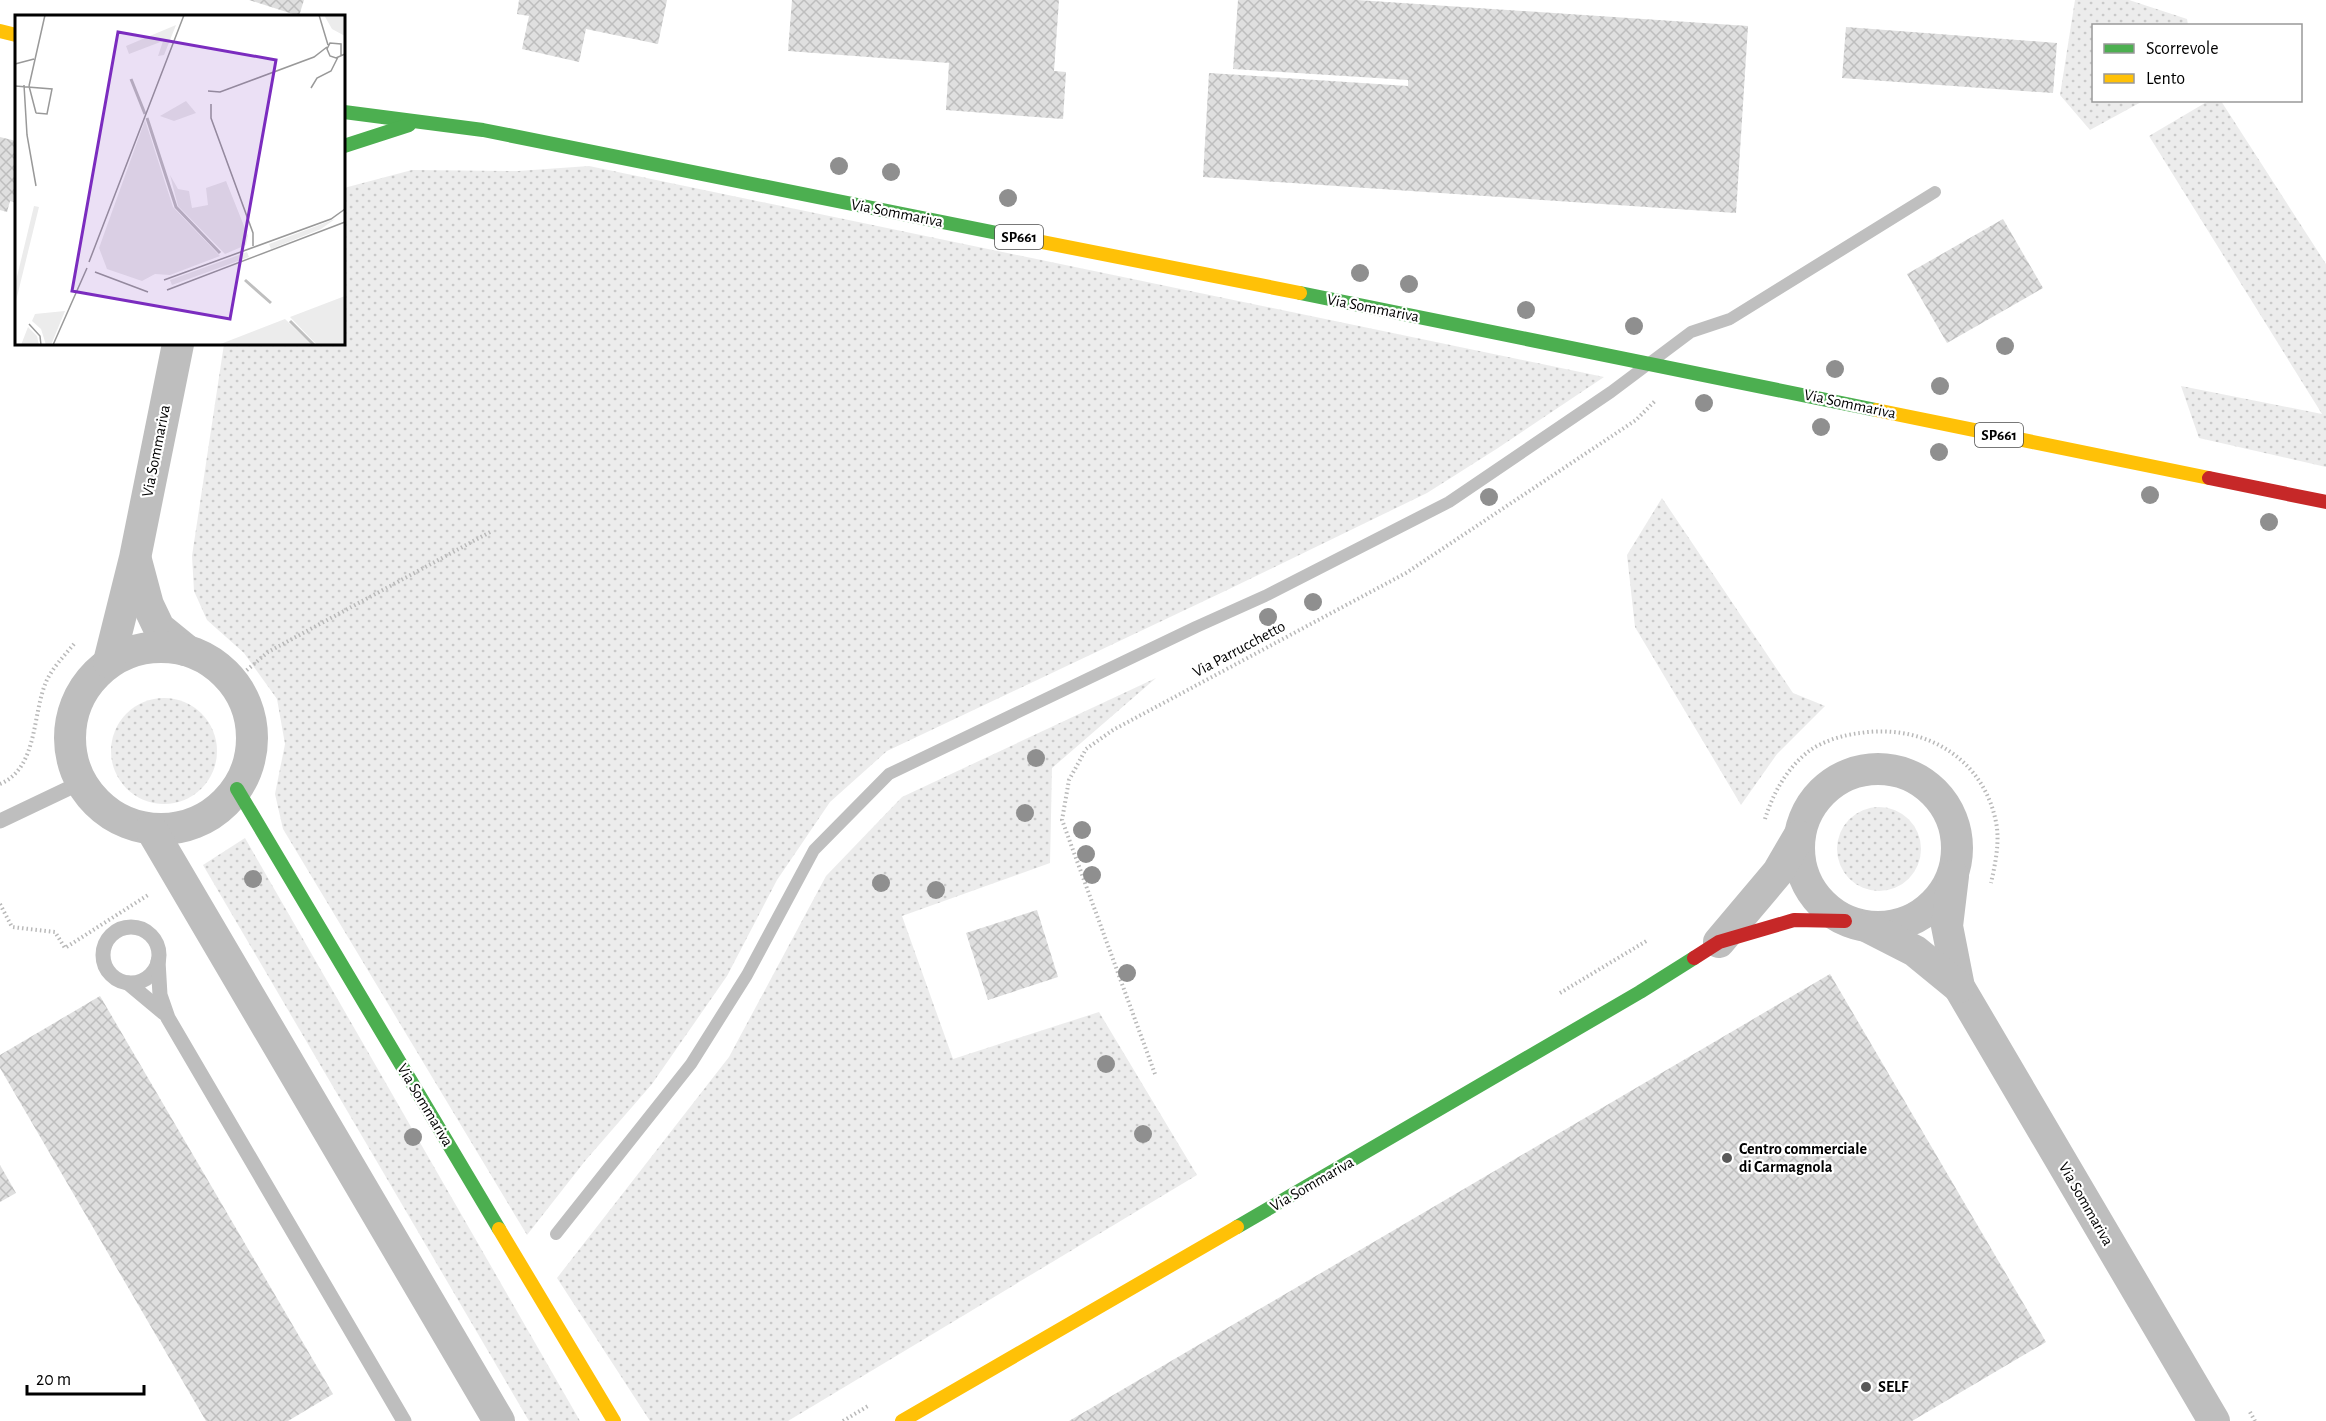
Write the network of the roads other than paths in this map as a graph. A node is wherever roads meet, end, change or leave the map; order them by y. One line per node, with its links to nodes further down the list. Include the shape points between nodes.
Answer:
1 (0, 31): 2 (main road)
2 (15, 35)
3 (345, 112): 4 (main road, Via Sommariva / SP661)
4 (419, 122): 5 (main road, Via Sommariva / SP661); 7 (main road, Via Sommariva / SP661, via 495,132)
5 (345, 146)
6 (178, 345): 8 (street, Via Sommariva)
7 (2326, 502)
8 (135, 558): 9 (street, Via Sommariva, via 159,628); 10 (street, Via Sommariva)
9 (186, 650): 10 (street, via 160,646 134,650); 12 (street, via 212,662 233,682 246,707 252,735 249,763)
10 (109, 662): 11 (street, via 89,680 76,703 70,730 72,760)
11 (82, 782): 13 (lane); 14 (street, via 104,810 126,823)
12 (237, 789): 14 (street, via 220,808 199,821 176,828); 25 (main road, Via Sommariva)
13 (0, 821)
14 (151, 829): 24 (street)
15 (1799, 836): 16 (street, via 1807,812 1822,791 1843,776 1869,769 1896,771 1920,781 1941,799 1953,822 1958,849); 17 (street, via 1799,862 1808,887 1823,907); 18 (street, Via Sommariva, via 1778,872)
16 (1953, 876): 17 (street, via 1940,899 1919,917 1896,926); 21 (street, Via Sommariva, via 1947,926)
17 (1857, 925): 18 (main road, Via Sommariva, via 1794,920); 21 (street, Via Sommariva, via 1915,951)
18 (1719, 942): 26 (main road, Via Sommariva, via 1630,998)
19 (158, 961): 20 (lane, via 150,976); 20 (lane, via 156,944 143,930 124,928 115,932 104,947 105,966 117,979); 22 (lane, via 160,995)
20 (128, 983): 22 (lane)
21 (1959, 987): 27 (street, Via Sommariva)
22 (168, 1018): 23 (lane)
23 (404, 1421)
24 (499, 1421)
25 (614, 1421)
26 (902, 1421)
27 (2214, 1421)

